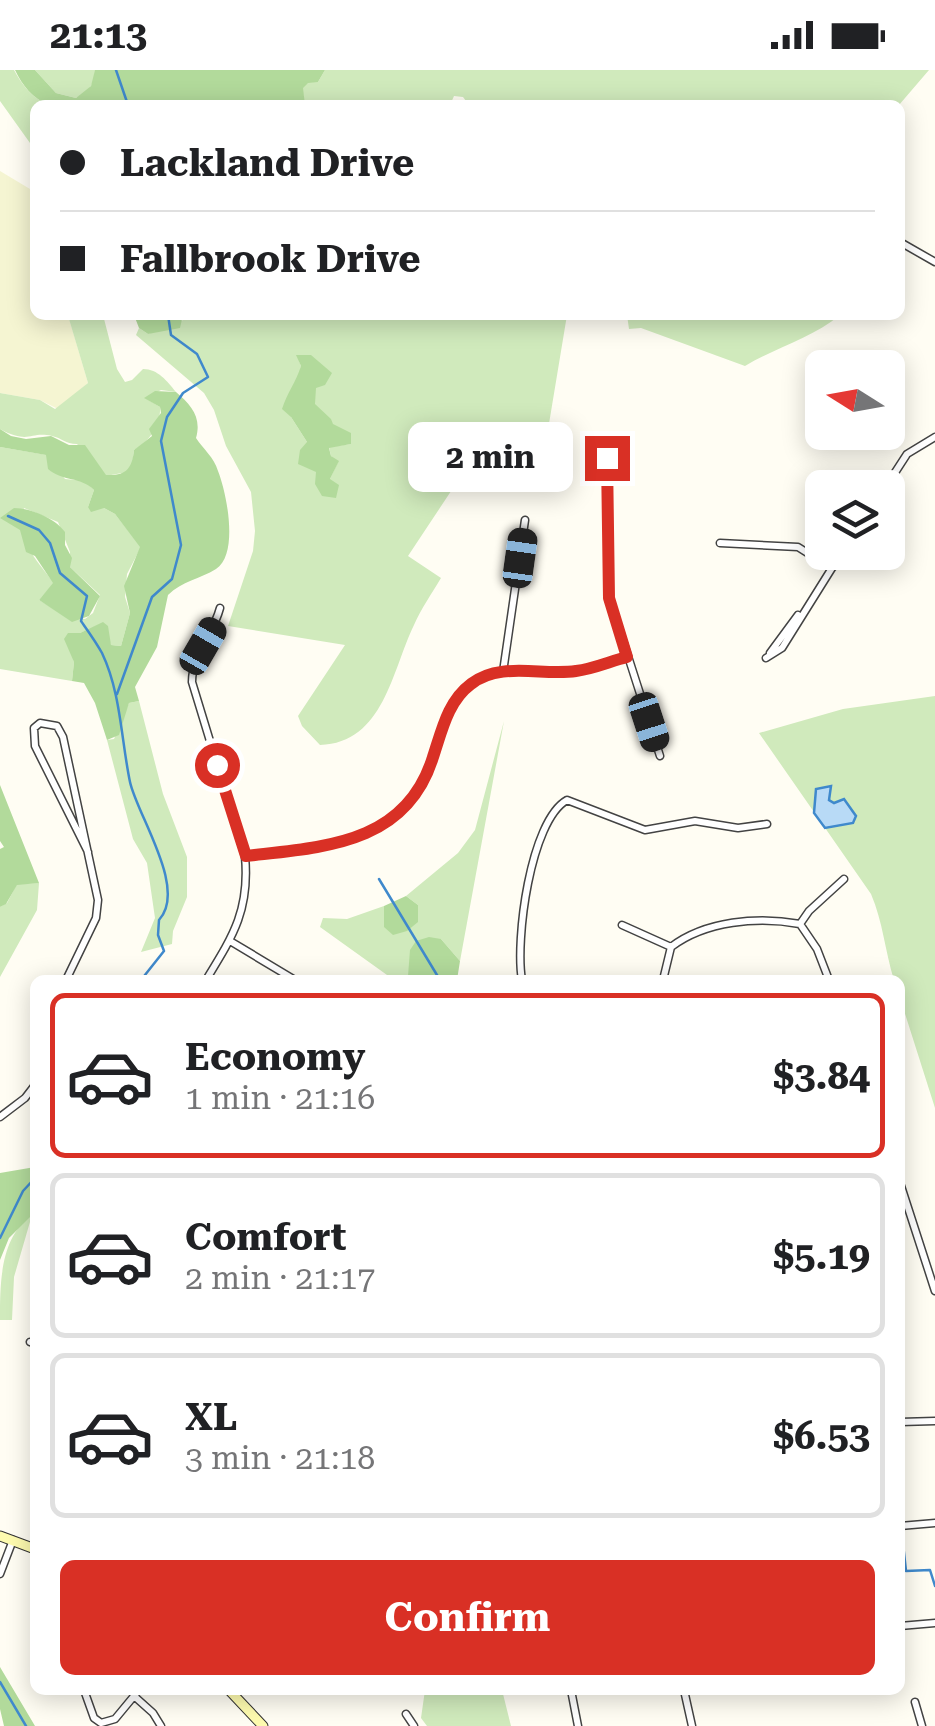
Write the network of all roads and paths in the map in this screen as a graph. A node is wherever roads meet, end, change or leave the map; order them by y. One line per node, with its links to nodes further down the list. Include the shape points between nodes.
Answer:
1 (905, 245): 2 (street)
2 (935, 262)
3 (935, 437): 5 (street, via 907,454)
4 (607, 458): 11 (street, via 609,598)
5 (896, 470)
6 (525, 520): 13 (street)
7 (720, 543): 8 (street)
8 (805, 551)
9 (832, 570): 12 (street, via 782,648)
10 (220, 608): 17 (street, via 192,682)
11 (627, 657): 13 (street, via 576,671); 14 (street)
12 (766, 658)
13 (503, 672): 17 (street, via 474,681 459,695 414,798 385,824 318,848)
14 (660, 756)
15 (767, 824): 26 (street, via 695,822 645,830 567,800 549,820 534,864 518,952)
16 (88, 852): 16 (street, via 63,737 57,726 40,723 35,746); 23 (street, via 98,910)
17 (246, 856): 21 (street, via 245,900)
18 (844, 879): 19 (street)
19 (800, 924): 22 (street, via 720,925); 28 (street)
20 (622, 925): 22 (street)
21 (230, 941): 24 (street); 25 (street)
22 (671, 947): 27 (street)
23 (68, 975)
24 (209, 975)
25 (287, 975)
26 (521, 975)
27 (665, 975)
28 (826, 975)
29 (30, 1092): 30 (street)
30 (0, 1118)
31 (905, 1198): 32 (street)
32 (935, 1291)
33 (935, 1420): 34 (street)
34 (905, 1422)
35 (935, 1523): 36 (street)
36 (905, 1526)
37 (0, 1536): 38 (street)
38 (13, 1540): 39 (street); 40 (street)
39 (30, 1547)
40 (0, 1574)
41 (935, 1623): 42 (street)
42 (905, 1626)
43 (86, 1695): 44 (street, via 101,1724 116,1719)
44 (134, 1695)
45 (138, 1695): 51 (street)
46 (234, 1695): 52 (street)
47 (573, 1695): 54 (street)
48 (685, 1695): 55 (street)
49 (914, 1702): 56 (street)
50 (406, 1714): 53 (street)
51 (161, 1726)
52 (263, 1726)
53 (414, 1726)
54 (578, 1726)
55 (692, 1726)
56 (922, 1726)

